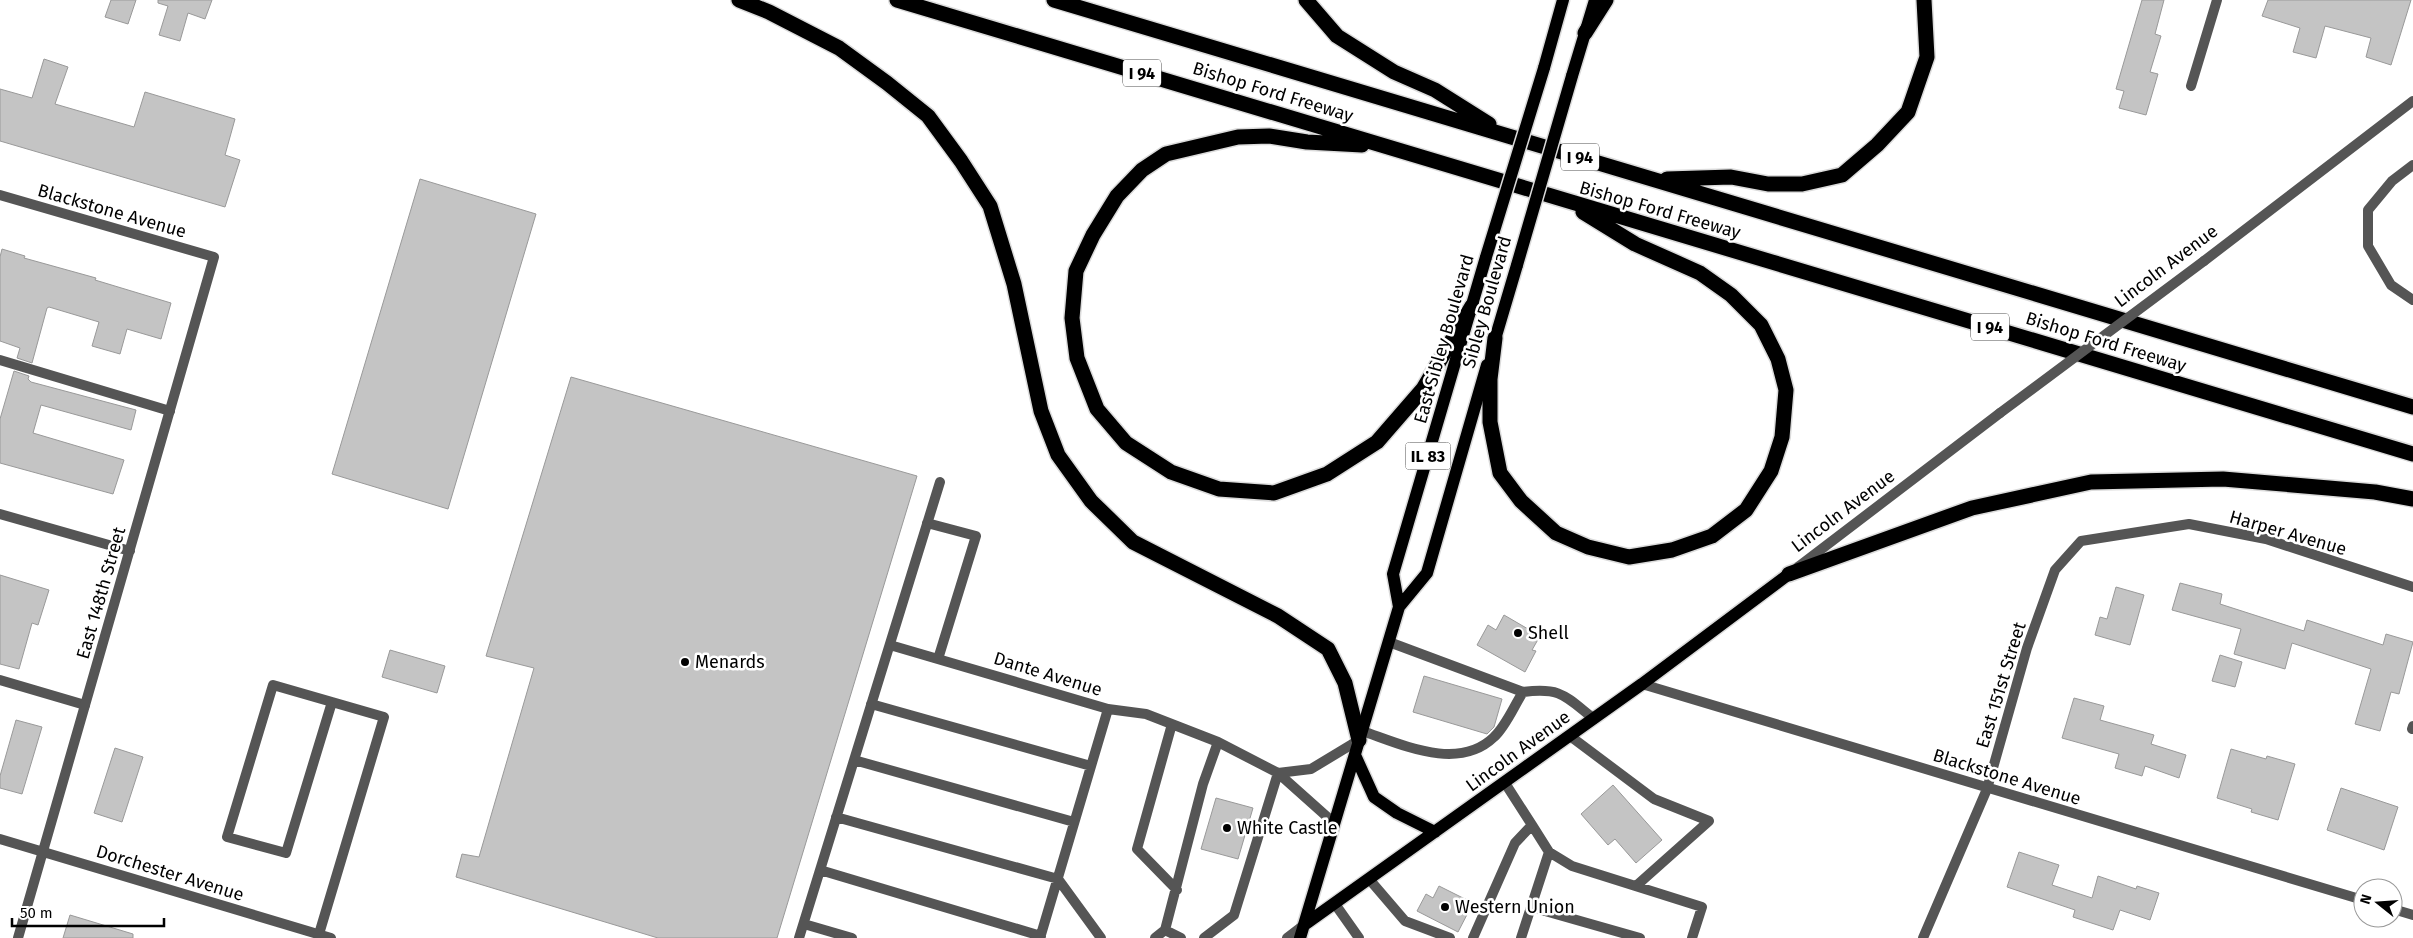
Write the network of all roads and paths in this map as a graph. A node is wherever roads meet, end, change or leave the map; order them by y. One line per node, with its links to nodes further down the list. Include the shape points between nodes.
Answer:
1 (738, 0): 48 (highway, via 839,48 928,116 990,206 1014,284 1041,411 1058,455 1091,502 1133,542 1278,616 1328,650 1345,683)
2 (898, 0): 14 (highway, Bishop Ford Freeway / I 94)
3 (1054, 0): 13 (highway, Bishop Ford Freeway / I 94)
4 (1306, 0): 13 (highway, via 1337,36 1394,72 1435,90)
5 (1563, 0): 21 (main road, East Sibley Boulevard / IL 83, bridge)
6 (1595, 0): 10 (main road, Sibley Boulevard)
7 (1606, 0): 10 (highway)
8 (1924, 0): 16 (highway, via 1926,57 1908,112 1842,175 1802,184 1768,184 1731,177)
9 (2217, 0): 11 (street)
10 (1585, 33): 22 (main road, Sibley Boulevard, bridge)
11 (2191, 86)
12 (2413, 101): 33 (street, Lincoln Avenue, bridge)
13 (1506, 135): 16 (highway, Bishop Ford Freeway / I 94)
14 (1387, 146): 18 (highway, Bishop Ford Freeway / I 94); 21 (highway, via 1307,142 1269,136 1238,137 1166,154 1142,170 1117,196 1076,271 1072,318 1076,350 1097,409 1126,443 1172,472 1219,489 1274,494 1327,474 1377,442 1423,389)
15 (2413, 165): 20 (street, via 2392,181 2368,210 2368,246 2391,285)
16 (1654, 179): 24 (highway, Bishop Ford Freeway / I 94)
17 (0, 195): 19 (street, Blackstone Avenue)
18 (1567, 202): 22 (highway, via 1635,244 1700,273 1731,295 1760,325 1778,359 1786,390 1782,437 1771,471 1746,510 1712,536 1672,550 1629,557 1588,547 1556,532 1521,501 1500,473 1490,422 1490,379); 26 (highway, Bishop Ford Freeway / I 94)
19 (214, 257): 25 (street, East 148th Street)
20 (2413, 300)
21 (1472, 306): 35 (main road, East Sibley Boulevard / IL 83, via 1394,574)
22 (1495, 338): 35 (main road, Sibley Boulevard, via 1426,573)
23 (0, 360): 25 (street)
24 (2413, 407)
25 (170, 411): 32 (street, East 148th Street)
26 (2413, 454)
27 (940, 482): 30 (street)
28 (2413, 500): 33 (highway, via 2375,492 2224,479 2092,482 1972,508)
29 (0, 514): 32 (street)
30 (927, 523): 37 (street); 38 (street, via 976,536)
31 (2122, 533): 34 (street, Harper Avenue, via 2189,524 2266,539); 56 (street, East 151st Street, via 2081,541 2055,570 2027,648)
32 (130, 551): 44 (street, East 148th Street)
33 (1789, 574): 40 (main road, Lincoln Avenue)
34 (2413, 587)
35 (1399, 607): 36 (main road, East Sibley Boulevard / IL 83)
36 (1389, 642): 41 (street); 48 (main road, East Sibley Boulevard / IL 83)
37 (890, 644): 38 (street, Dante Avenue); 43 (street)
38 (938, 659): 45 (street, Dante Avenue)
39 (0, 680): 44 (street)
40 (1642, 684): 46 (main road, Lincoln Avenue); 56 (street, Blackstone Avenue)
41 (1524, 692): 46 (street, via 1546,689 1564,695); 48 (street, via 1494,737 1470,752 1443,755)
42 (332, 702): 42 (street, via 273,685 227,837 286,853); 76 (street, via 384,717)
43 (871, 704): 52 (street); 53 (street)
44 (86, 705): 63 (street, East 148th Street)
45 (1108, 709): 47 (street, via 1146,714); 53 (street, Dante Avenue)
46 (1594, 719): 49 (main road, Lincoln Avenue)
47 (1172, 724): 50 (street); 69 (street, via 1137,849)
48 (1361, 736): 51 (main road, East Sibley Boulevard / IL 83); 54 (street, via 1311,769)
49 (1570, 736): 55 (main road, Lincoln Avenue); 68 (street, via 1654,800 1709,821)
50 (1218, 742): 54 (street); 69 (street, via 1203,784)
51 (1355, 755): 59 (main road, East Sibley Boulevard / IL 83); 61 (main road, via 1374,797)
52 (854, 760): 57 (street); 58 (street)
53 (1091, 766): 58 (street, Dante Avenue)
54 (1278, 773): 59 (street); 85 (street, via 1234,914)
55 (1505, 782): 60 (street); 61 (main road, Lincoln Avenue)
56 (1987, 789): 70 (street, Blackstone Avenue); 94 (street, East 151st Street)
57 (836, 817): 65 (street); 66 (street)
58 (1074, 822): 66 (street, Dante Avenue)
59 (1334, 823): 74 (main road, East Sibley Boulevard / IL 83)
60 (1532, 825): 64 (street); 90 (street, via 1515,843)
61 (1435, 832): 67 (main road, Lincoln Avenue)
62 (0, 839): 63 (street, Dorchester Avenue)
63 (43, 852): 76 (street, Dorchester Avenue); 78 (street, East 148th Street)
64 (1549, 852): 68 (street, via 1572,866); 72 (street)
65 (820, 870): 73 (street); 77 (street)
66 (1058, 878): 77 (street, Dante Avenue); 82 (street)
67 (1369, 879): 71 (main road, Lincoln Avenue); 89 (street, via 1405,921)
68 (1636, 886): 93 (street, via 1702,908)
69 (1177, 890): 75 (street)
70 (2353, 897)
71 (1335, 904): 74 (main road, Lincoln Avenue); 88 (street)
72 (1531, 907): 91 (street); 92 (street)
73 (804, 924): 80 (street); 81 (street)
74 (1304, 925): 86 (street, Lincoln Avenue); 87 (main road, East Sibley Boulevard / IL 83)
75 (1165, 930): 83 (street); 84 (street)
76 (319, 934): 79 (street, Dorchester Avenue)
77 (1040, 937)
78 (18, 938)
79 (331, 938)
80 (799, 938)
81 (852, 938)
82 (1101, 938)
83 (1154, 938)
84 (1181, 938)
85 (1204, 938)
86 (1287, 938)
87 (1300, 938)
88 (1359, 938)
89 (1450, 938)
90 (1473, 938)
91 (1521, 938)
92 (1640, 938)
93 (1692, 938)
94 (1923, 938)

